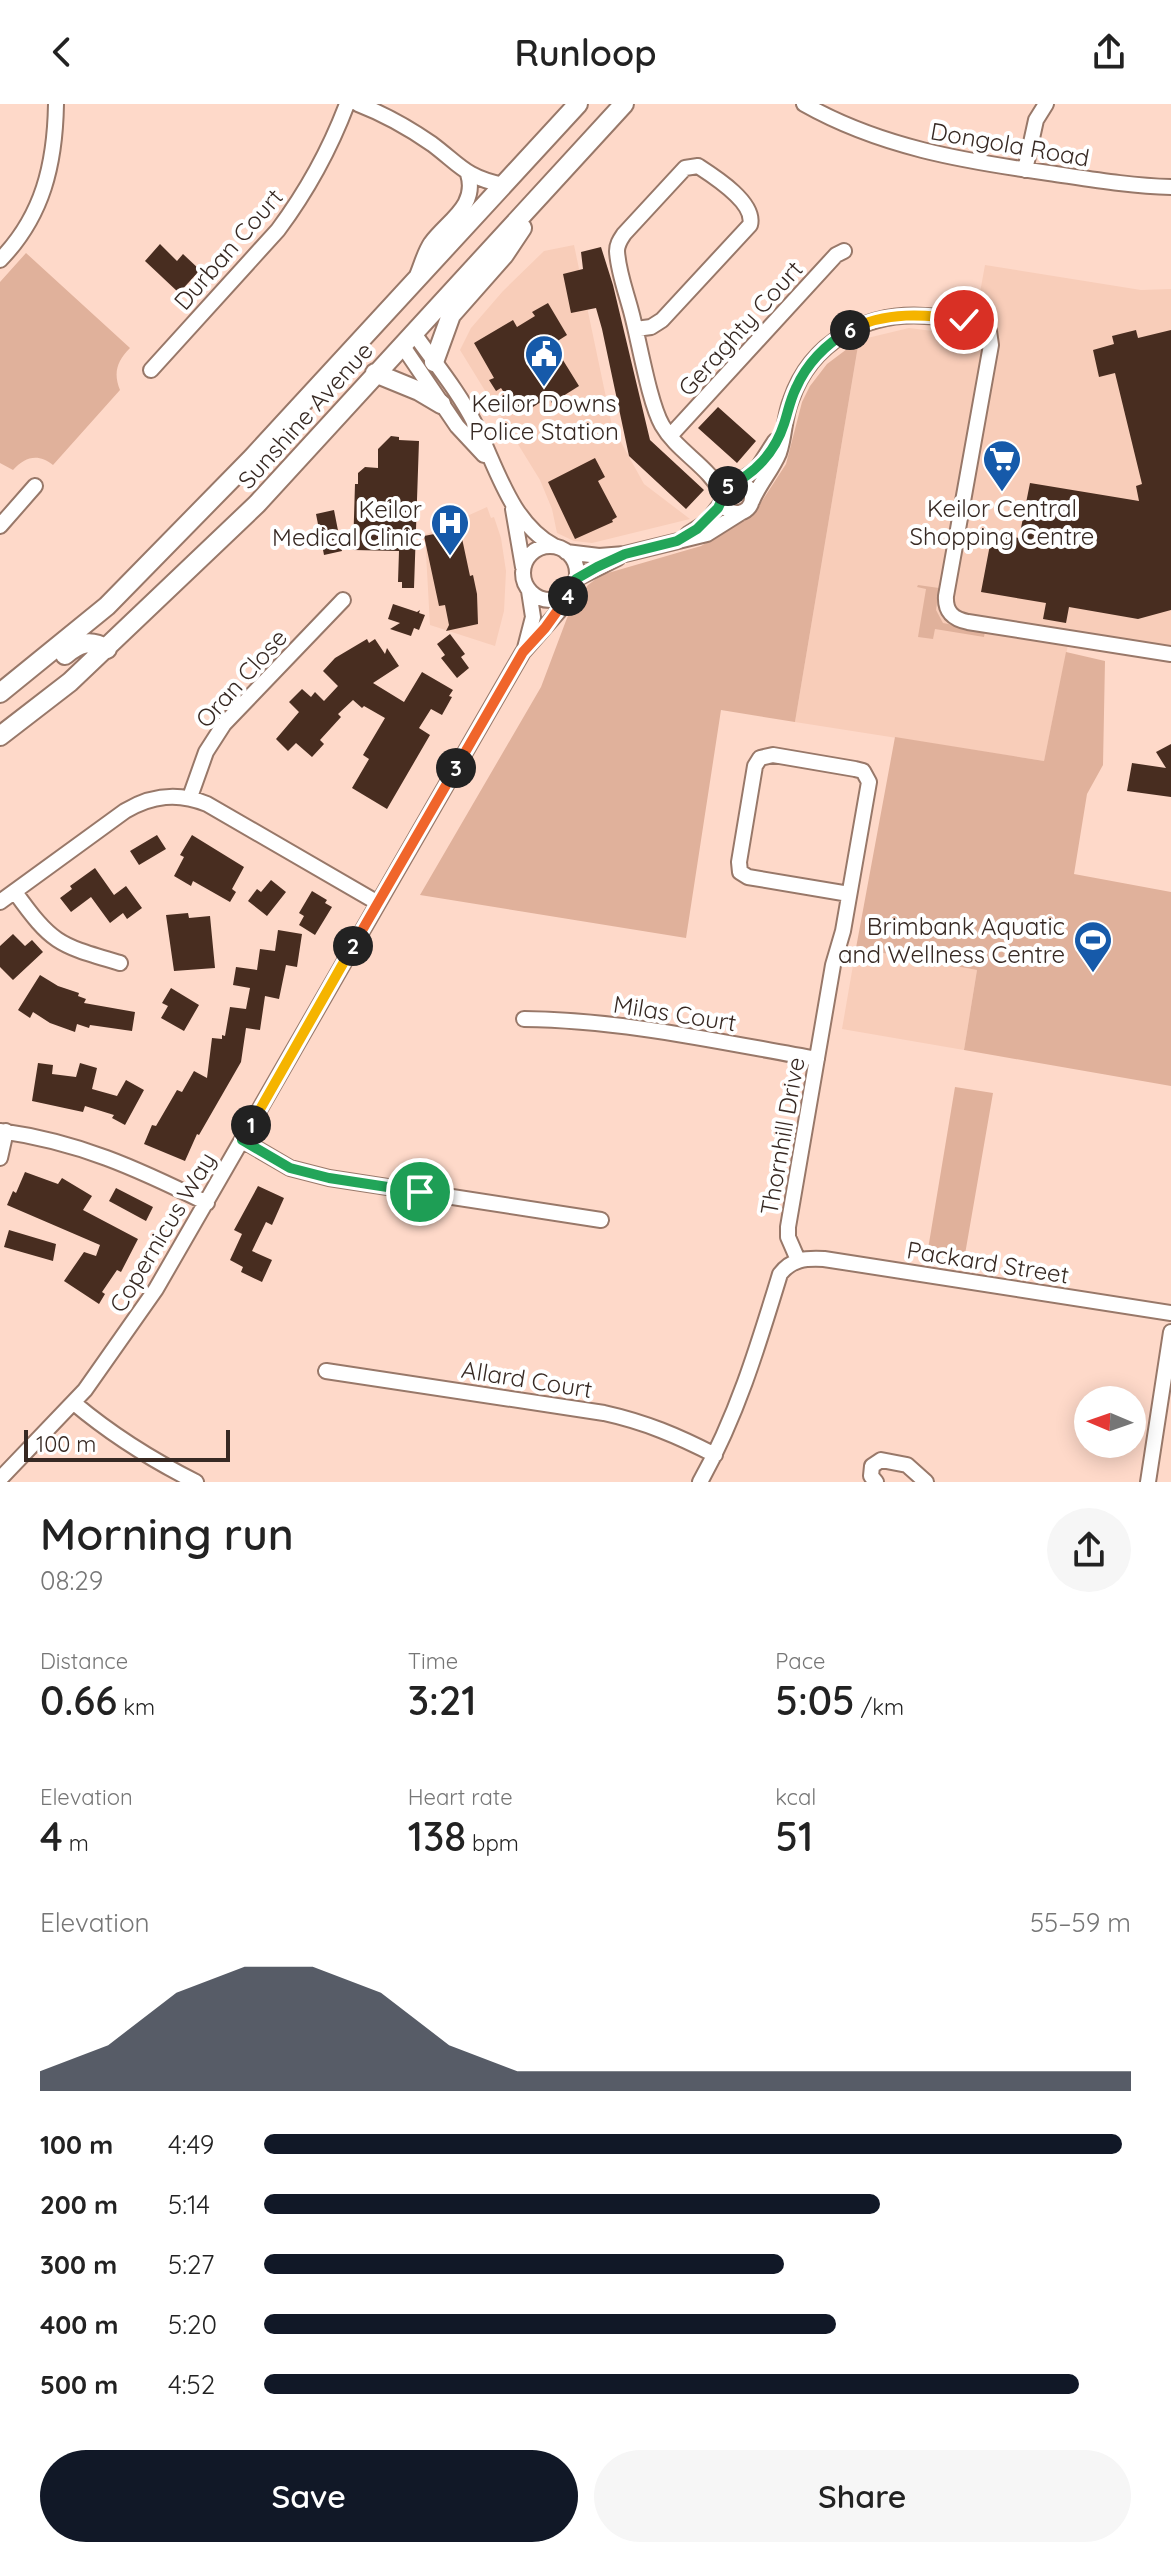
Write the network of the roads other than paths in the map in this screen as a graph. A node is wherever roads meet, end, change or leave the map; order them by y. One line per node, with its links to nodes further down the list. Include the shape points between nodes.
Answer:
1 (56, 104): 15 (street, via 55,144 43,194 17,243)
2 (347, 104): 21 (street, Durban Court, via 297,205)
3 (358, 104): 10 (street, via 409,129)
4 (578, 104): 12 (main road, Sunshine Avenue)
5 (624, 104): 11 (main road, Sunshine Avenue)
6 (804, 104): 8 (street, Dongola Road)
7 (1046, 104): 9 (street, via 1036,120)
8 (826, 109): 9 (street, Dongola Road, via 875,137 908,148)
9 (1025, 170): 13 (street, Dongola Road)
10 (468, 174): 12 (street); 16 (street, via 467,202 430,245)
11 (552, 182): 19 (main road, Sunshine Avenue); 20 (main road, via 504,255 451,315)
12 (503, 185): 16 (main road, Sunshine Avenue)
13 (1171, 187)
14 (844, 251): 25 (street, Geraghty Court)
15 (0, 260)
16 (414, 283): 17 (main road, Sunshine Avenue)
17 (387, 313): 19 (main road); 44 (main road, Sunshine Avenue, via 107,606)
18 (636, 329): 18 (street, via 617,253 619,241 685,168 698,166 748,206 752,221 662,320); 25 (street, via 660,421)
19 (408, 338): 20 (street); 22 (main road, Sunshine Avenue); 23 (street)
20 (434, 362): 26 (street, via 475,424)
21 (151, 370)
22 (375, 373): 23 (main road); 41 (main road, Sunshine Avenue, via 257,504)
23 (441, 404): 26 (street)
24 (784, 427): 28 (street, via 757,469); 32 (street, via 780,451); 43 (street, via 803,375 830,343 854,327 910,315 986,327 991,345 947,610 968,622)
25 (670, 436): 27 (street)
26 (490, 461): 31 (street)
27 (709, 473): 28 (street); 30 (street)
28 (736, 483): 30 (street, via 728,486); 32 (street, via 749,489)
29 (35, 486): 33 (street)
30 (723, 498): 32 (street, via 732,512); 34 (street, via 707,522)
31 (511, 501): 35 (street, via 531,530); 37 (street)
32 (747, 506): 34 (street, via 714,531)
33 (0, 526)
34 (677, 541): 36 (street)
35 (560, 549): 36 (street); 37 (street, via 538,548); 38 (street, via 574,561)
36 (625, 554): 38 (street)
37 (523, 567): 39 (street)
38 (574, 584): 39 (street, via 551,601); 42 (street, Copernicus Way, via 559,611)
39 (529, 591): 42 (street, Copernicus Way, via 533,617)
40 (343, 600): 47 (street, Oran Close, via 224,724 206,752)
41 (107, 649): 45 (main road, via 80,644 34,681); 46 (main road, Sunshine Avenue)
42 (523, 652): 51 (street, Copernicus Way)
43 (1171, 654)
44 (0, 693)
45 (0, 699)
46 (4, 732)
47 (190, 797): 48 (street, via 138,803); 51 (street)
48 (15, 892): 50 (street); 52 (street, via 52,938)
49 (849, 894): 49 (street, Thornhill Drive, via 740,872 760,758 773,755 855,769 867,776); 54 (street, Thornhill Drive)
50 (0, 902)
51 (378, 903): 56 (street, Copernicus Way)
52 (120, 963)
53 (524, 1019): 54 (street, Milas Court, via 616,1025)
54 (817, 1059): 60 (street, Thornhill Drive, via 788,1227)
55 (3, 1131): 57 (street); 58 (street, via 103,1155)
56 (242, 1140): 58 (street, Copernicus Way); 59 (street, via 290,1168 329,1178)
57 (0, 1158)
58 (207, 1203): 64 (street, Copernicus Way, via 133,1325)
59 (601, 1220)
60 (798, 1260): 61 (street, Packard Street, via 824,1259); 65 (street, via 780,1274 748,1377)
61 (1171, 1313)
62 (1171, 1332): 71 (street)
63 (326, 1371): 65 (street, Allard Court, via 642,1421)
64 (74, 1403): 66 (street, Copernicus Way); 67 (street, via 107,1432)
65 (715, 1455): 68 (street)
66 (0, 1479)
67 (196, 1482)
68 (700, 1482)
69 (876, 1482): 70 (street, via 872,1466 881,1460 907,1465)
70 (926, 1482)
71 (1148, 1482)

